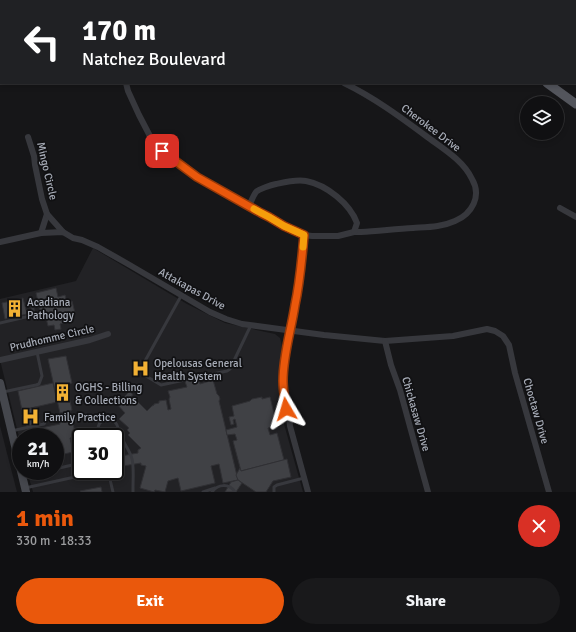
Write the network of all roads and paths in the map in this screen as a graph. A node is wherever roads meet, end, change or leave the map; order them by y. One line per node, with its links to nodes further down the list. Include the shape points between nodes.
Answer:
1 (126, 84): 6 (street, via 139,115 162,151 197,177)
2 (346, 84): 11 (street, Cherokee Drive, via 389,109 450,153 462,165 476,188 474,205 469,212 447,224)
3 (548, 84): 4 (main road)
4 (576, 104)
5 (28, 137): 8 (street, Mingo Circle)
6 (249, 206): 11 (street, via 256,191 278,183 306,181 322,186 337,196 358,223); 13 (street)
7 (560, 208): 9 (street)
8 (47, 214): 10 (street); 12 (street, Mingo Circle)
9 (576, 217)
10 (63, 232): 12 (street, Attakapas Drive); 15 (street, Attakapas Drive, via 98,247)
11 (354, 232): 13 (street, Cherokee Drive, via 338,236)
12 (41, 233): 14 (street, Attakapas Drive)
13 (304, 235): 19 (street)
14 (0, 242)
15 (181, 296): 18 (street, Attakapas Drive, via 226,319); 18 (lane, via 145,361 146,376 161,385 227,371)
16 (30, 299): 17 (lane, via 34,315)
17 (0, 323)
18 (251, 325): 19 (street, Attakapas Drive)
19 (291, 331): 22 (street, Attakapas Drive); 34 (street, via 283,383 286,409)
20 (108, 334): 23 (street, Prudhomme Circle)
21 (503, 336): 22 (street, Attakapas Drive, via 487,329 453,336); 47 (street, Choctaw Drive, via 509,345)
22 (386, 341): 46 (street, Chickasaw Drive)
23 (37, 352): 24 (street, Prudhomme Circle); 26 (lane, via 42,376 39,384)
24 (0, 360)
25 (0, 382): 26 (street)
26 (2, 392): 32 (street)
27 (50, 415): 30 (lane, via 44,424)
28 (76, 420): 29 (lane, via 86,414)
29 (102, 421): 31 (lane); 40 (lane, via 113,420 118,426 132,458)
30 (26, 428)
31 (98, 428)
32 (12, 431)
33 (72, 478): 38 (lane)
34 (304, 478): 44 (lane, via 276,484); 45 (street)
35 (23, 480): 38 (street)
36 (110, 480): 39 (lane)
37 (217, 487): 41 (lane); 42 (lane); 43 (lane, via 225,485)
38 (26, 490)
39 (113, 492)
40 (134, 492)
41 (204, 492)
42 (212, 492)
43 (235, 492)
44 (274, 492)
45 (308, 492)
46 (428, 492)
47 (549, 492)

